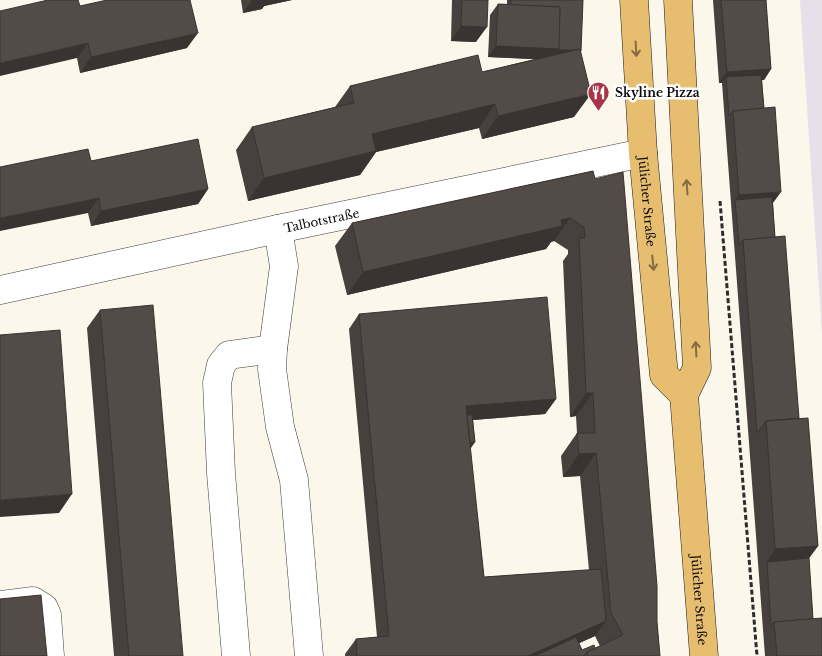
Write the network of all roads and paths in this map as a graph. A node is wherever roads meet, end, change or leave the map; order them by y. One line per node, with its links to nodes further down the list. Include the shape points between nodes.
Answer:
1 (634, 0): 4 (main road, Jülicher Straße, one-way to 4)
2 (678, 0): 3 (main road)
3 (684, 147): 4 (main road); 9 (main road, one-way to 3, via 697,368)
4 (643, 153): 6 (street, Talbotstraße); 9 (main road, Jülicher Straße, one-way to 9, via 664,375)
5 (719, 193): 15 (path)
6 (278, 229): 7 (street, Talbotstraße); 8 (street, via 284,266)
7 (0, 290)
8 (273, 349): 12 (street, via 229,355 221,365 217,383); 13 (street, via 272,369 280,427 294,480)
9 (684, 395): 14 (main road, Jülicher Straße)
10 (0, 605): 11 (street, via 33,601 44,608)
11 (50, 656)
12 (236, 656)
13 (310, 656)
14 (704, 656)
15 (757, 656)

